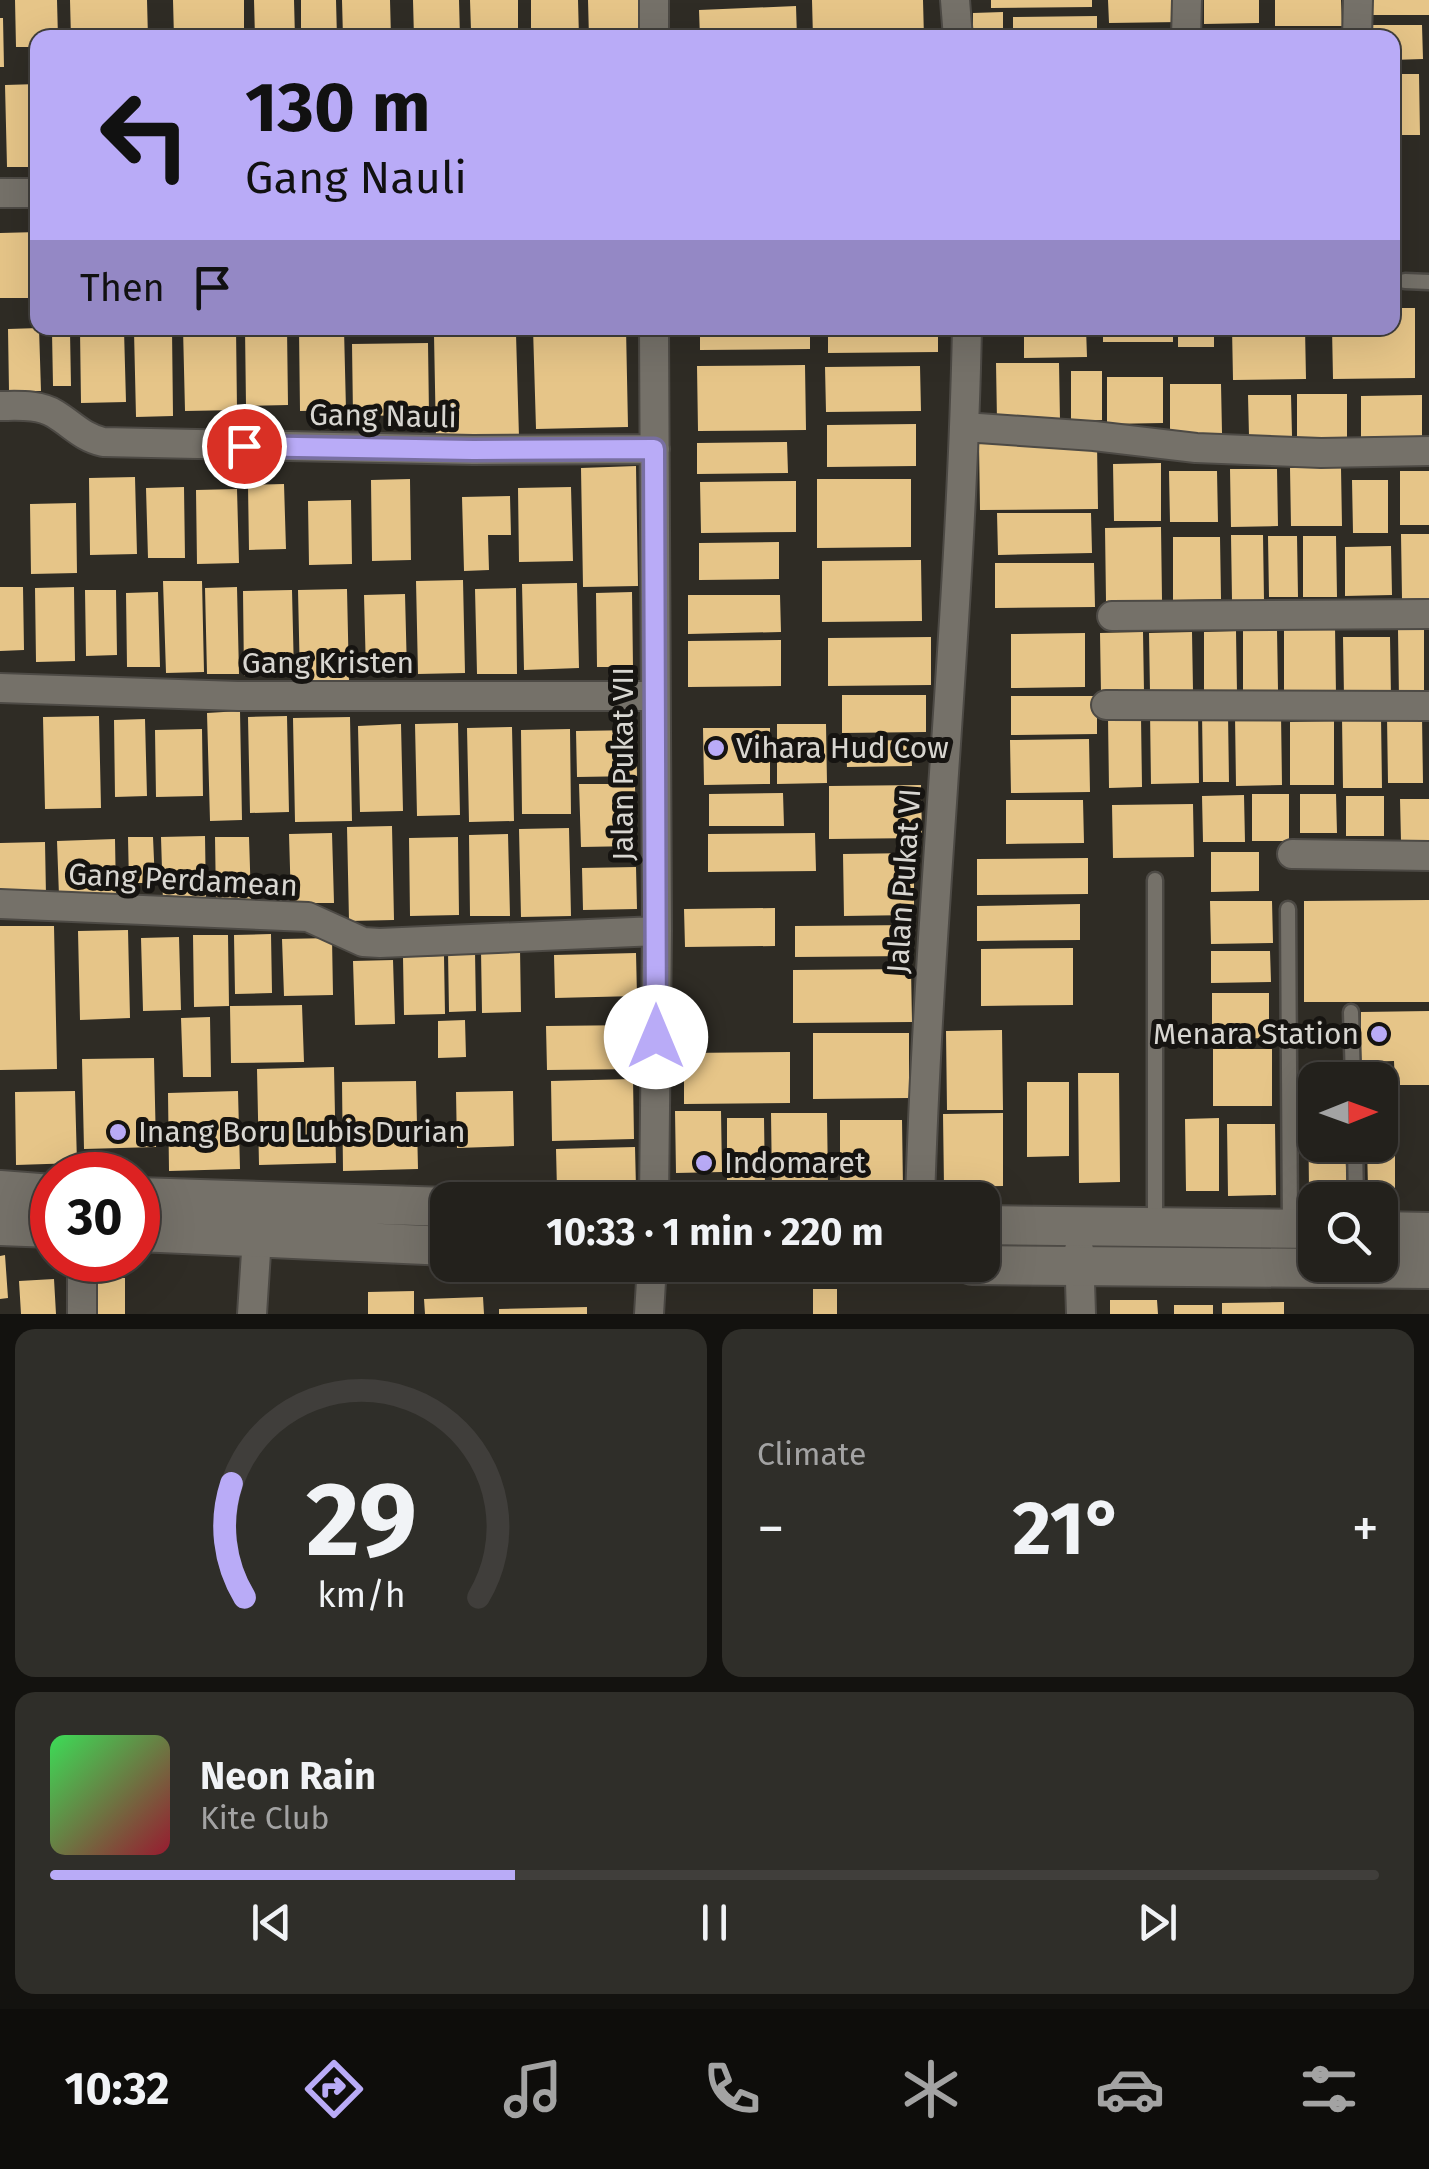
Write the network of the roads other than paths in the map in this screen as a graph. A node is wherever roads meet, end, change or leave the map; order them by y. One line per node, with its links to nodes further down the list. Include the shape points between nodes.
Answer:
1 (654, 0): 5 (street)
2 (955, 0): 6 (street)
3 (1187, 0): 7 (street)
4 (1358, 0): 8 (street)
5 (654, 30)
6 (957, 30)
7 (1186, 30)
8 (1357, 30)
9 (0, 193): 10 (street)
10 (30, 193)
11 (1404, 281): 12 (lane)
12 (1429, 282)
13 (654, 335): 17 (street, Jalan Pukat VII)
14 (967, 335): 16 (street, Jalan Pukat VI)
15 (0, 406): 17 (street, Gang Nauli, via 38,407 104,442)
16 (964, 427): 18 (street, via 1196,448); 34 (street, Jalan Pukat VI)
17 (654, 449): 22 (street, Jalan Pukat VII)
18 (1429, 452)
19 (1429, 614): 20 (street)
20 (1112, 616)
21 (0, 688): 22 (street, Gang Kristen, via 238,696)
22 (656, 696): 30 (street, Jalan Pukat VII)
23 (1106, 705): 24 (street)
24 (1429, 706)
25 (1292, 854): 26 (street)
26 (1429, 856)
27 (1155, 880): 50 (lane)
28 (0, 904): 30 (street, Gang Perdamean, via 308,917 380,944)
29 (1288, 910): 35 (lane)
30 (656, 931): 33 (street, Jalan Pukat VII)
31 (1352, 1012): 32 (lane)
32 (1353, 1062)
33 (654, 1182)
34 (921, 1182)
35 (1301, 1182)
36 (0, 1190): 37 (street)
37 (30, 1192)
38 (160, 1197): 39 (street)
39 (430, 1206)
40 (0, 1226): 42 (street)
41 (1000, 1226): 43 (street)
42 (30, 1227)
43 (1078, 1228): 50 (street); 52 (street)
44 (1298, 1230): 50 (street)
45 (1398, 1231): 46 (street)
46 (1429, 1232)
47 (160, 1233): 48 (street)
48 (258, 1237): 49 (street); 57 (street)
49 (430, 1245)
50 (1155, 1248): 52 (street); 53 (street)
51 (1000, 1266): 52 (street)
52 (1079, 1267): 59 (street)
53 (1429, 1269)
54 (82, 1282): 56 (street)
55 (651, 1282): 58 (street)
56 (82, 1314)
57 (252, 1314)
58 (649, 1314)
59 (1081, 1314)

